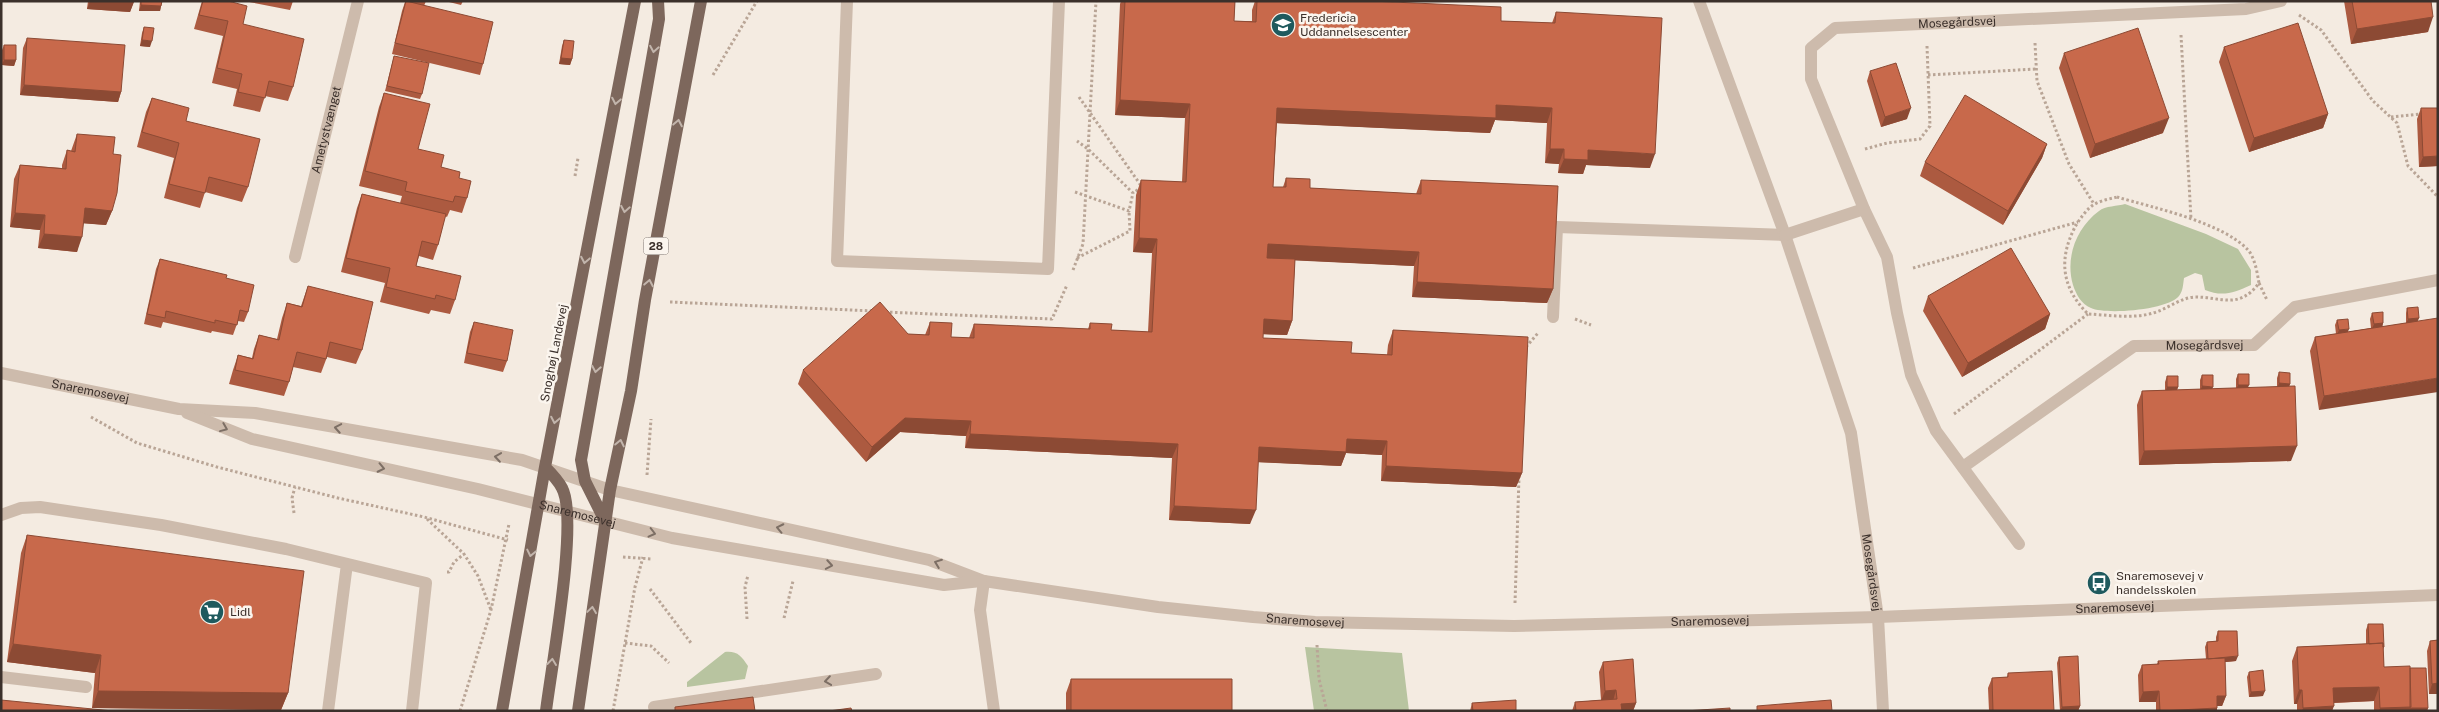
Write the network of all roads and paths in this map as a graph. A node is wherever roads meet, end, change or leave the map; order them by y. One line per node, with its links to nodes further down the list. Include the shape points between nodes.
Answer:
1 (358, 1): 30 (street, Ametystvænget)
2 (635, 1): 44 (main road, Snoghøj Landevej, one-way to 44)
3 (658, 1): 47 (main road, one-way to 47, via 660,19 581,460)
4 (701, 1): 49 (main road, 28, one-way to 4, via 631,392)
5 (757, 1): 16 (path, via 714,73)
6 (847, 1): 31 (street, via 837,261)
7 (1059, 1): 14 (street)
8 (1700, 1): 29 (street, Mosegårdsvej)
9 (2280, 1): 10 (street, Mosegårdsvej, via 2246,9); 18 (path, via 2321,30 2373,101)
10 (2180, 12): 11 (street, Mosegårdsvej); 27 (path)
11 (2033, 19): 12 (street, Mosegårdsvej); 13 (path)
12 (1926, 24): 15 (path); 20 (street, Mosegårdsvej, via 1835,28 1811,48 1811,79)
13 (2036, 69): 15 (path); 24 (path, via 2037,81 2069,164)
14 (1056, 70): 19 (street); 22 (path, via 1090,109 1142,188)
15 (1928, 75): 20 (path, via 1930,126 1920,139 1887,143)
16 (712, 83)
17 (2428, 114): 18 (path)
18 (2390, 117): 23 (path, via 2397,123 2408,166)
19 (1054, 125): 21 (street); 22 (path, via 1088,149)
20 (1844, 159): 25 (street, Mosegårdsvej)
21 (1052, 181): 26 (path, via 1085,197); 31 (street)
22 (1133, 194): 26 (path)
23 (2438, 197)
24 (2094, 204): 27 (path, via 2117,197); 28 (path)
25 (1864, 209): 29 (street); 32 (street, Mosegårdsvej, via 1887,257)
26 (1129, 210): 31 (path, via 1130,231)
27 (2191, 219): 36 (path, via 2223,233 2248,251 2259,283 2252,291 2236,299 2184,299 2151,314)
28 (2078, 222): 32 (path); 36 (path, via 2063,263 2075,301)
29 (1785, 235): 37 (street, via 1558,227); 67 (street, Mosegårdsvej, via 1851,433)
30 (295, 257)
31 (1048, 269)
32 (1890, 274): 43 (street, Mosegårdsvej, via 1912,375)
33 (2438, 280): 45 (street, Mosegårdsvej, via 2295,307 2254,345 2134,346)
34 (672, 293): 35 (path)
35 (668, 311)
36 (2088, 314): 43 (path)
37 (1553, 317): 38 (path)
38 (1523, 350)
39 (1, 374): 40 (street, Snaremosevej)
40 (178, 409): 44 (street, Snaremosevej, one-way to 40, via 522,460 255,413); 51 (street, Snaremosevej, one-way to 51, via 252,439)
41 (652, 414): 50 (path)
42 (87, 415): 48 (path, via 137,443)
43 (1935, 428): 45 (street, Mosegårdsvej)
44 (545, 467): 47 (street, Snaremosevej); 51 (main road, Snoghøj Landevej); 52 (main road, via 562,488)
45 (1963, 467): 59 (street, Mosegårdsvej)
46 (1519, 468): 71 (path)
47 (585, 481): 49 (street, Snaremosevej); 56 (main road)
48 (295, 487): 53 (path, via 292,498); 55 (path)
49 (610, 490): 50 (street, Snaremosevej); 56 (main road, 28)
50 (643, 499): 63 (street, Snaremosevej, one-way to 50, via 929,560)
51 (539, 505): 52 (street, Snaremosevej); 81 (main road, Snoghøj Landevej, one-way to 81)
52 (568, 511): 56 (street, Snaremosevej); 82 (main road, one-way to 52, via 564,575)
53 (294, 513)
54 (1, 515): 60 (street, via 21,508 40,507 161,525)
55 (424, 518): 57 (path); 66 (path, via 464,554 478,576)
56 (605, 521): 58 (street, Snaremosevej); 83 (main road, 28, one-way to 56)
57 (468, 530)
58 (637, 530): 63 (street, Snaremosevej, one-way to 63, via 944,584); 72 (path, via 643,559)
59 (2019, 544)
60 (347, 564): 79 (street); 80 (street, via 426,584)
61 (748, 572): 69 (path, via 745,587)
62 (796, 574): 68 (path)
63 (984, 581): 70 (street, Snaremosevej, via 1158,607); 85 (street, via 980,610)
64 (650, 589): 73 (path)
65 (2438, 596): 67 (street, Snaremosevej)
66 (491, 610)
67 (1878, 617): 71 (street, Snaremosevej); 87 (street, Mosegårdsvej)
68 (784, 618)
69 (748, 619)
70 (1315, 622): 71 (street, Snaremosevej); 86 (path, via 1320,679)
71 (1514, 626)
72 (625, 643): 74 (path, via 651,646); 84 (path)
73 (691, 643)
74 (669, 663)
75 (876, 674): 78 (street, one-way to 78)
76 (1, 677): 77 (street)
77 (86, 687)
78 (654, 707)
79 (328, 711)
80 (412, 711)
81 (502, 711)
82 (546, 711)
83 (578, 711)
84 (613, 711)
85 (994, 711)
86 (1327, 711)
87 (1883, 711)

